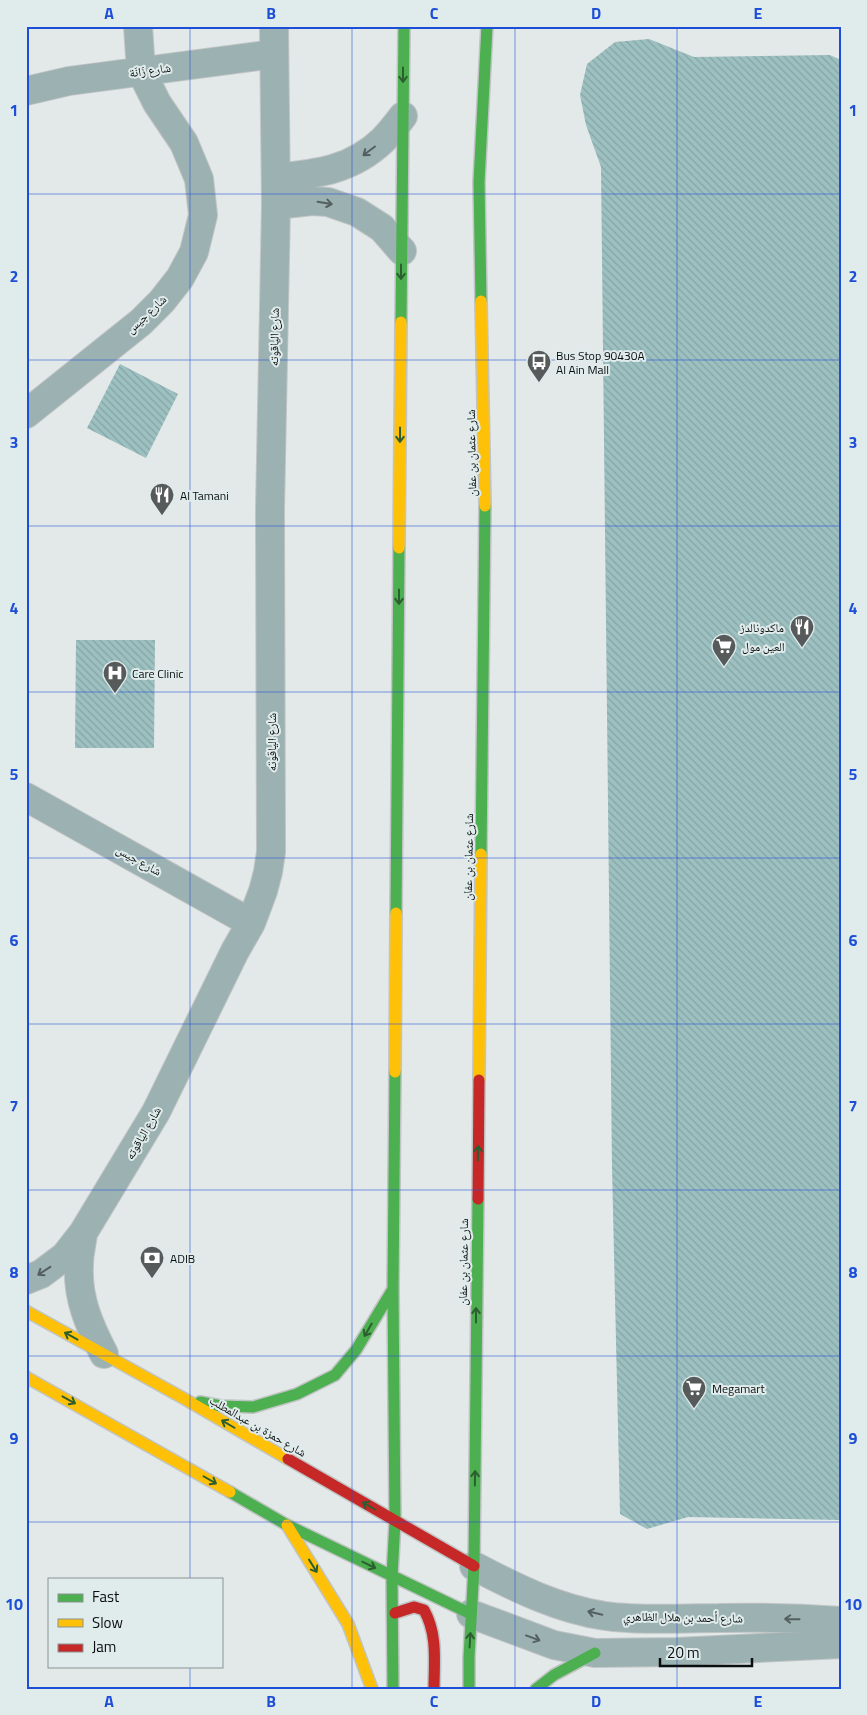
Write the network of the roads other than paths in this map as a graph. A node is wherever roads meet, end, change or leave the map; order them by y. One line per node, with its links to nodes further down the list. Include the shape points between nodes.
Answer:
1 (138, 26): 6 (street)
2 (274, 26): 5 (street, شارع الياقوته)
3 (404, 26): 8 (main road, one-way to 8)
4 (487, 26): 24 (main road, شارع عثمان بن عفان, one-way to 4, via 486,501 479,182)
5 (274, 54): 6 (street, شارع زَانَة); 9 (street, شارع الياقوته)
6 (141, 71): 7 (street, شارع زَانَة); 12 (street, شارع جيس, via 184,143 199,179 204,215 194,252 162,302)
7 (26, 91)
8 (403, 116): 9 (street, one-way to 9, via 383,140 357,160 331,170); 11 (main road)
9 (276, 178): 10 (street, شارع الياقوته)
10 (276, 205): 11 (street, one-way to 11, via 328,202 357,212 382,228); 14 (street, شارع الياقوته, via 270,510 271,852 263,891)
11 (402, 251): 17 (main road, one-way to 17)
12 (26, 414)
13 (26, 797): 14 (street, شارع جيس)
14 (251, 923): 15 (street, شارع الياقوته, via 156,1112)
15 (83, 1233): 16 (street, شارع الياقوته, one-way to 16, via 65,1256 42,1274); 19 (street, شارع الياقوته, via 78,1264 80,1296)
16 (26, 1280)
17 (393, 1289): 21 (main road, one-way to 21, via 356,1350 335,1375 297,1394 253,1407 221,1406); 22 (main road)
18 (26, 1311): 19 (main road, شارع حمزة بن عبدالمطلب, one-way to 18)
19 (104, 1354): 21 (main road, شارع حمزة بن عبدالمطلب)
20 (26, 1376): 23 (main road, one-way to 23)
21 (183, 1398): 22 (main road, شارع حمزة بن عبدالمطلب, one-way to 21)
22 (395, 1521): 24 (main road, شارع حمزة بن عبدالمطلب); 25 (main road)
23 (287, 1525): 25 (main road, one-way to 25); 31 (main road, one-way to 31, via 348,1624)
24 (474, 1566): 27 (main road, شارع عثمان بن عفان); 28 (street, شارع أحمد بن هلال الظاهري, one-way to 24, via 604,1616 526,1593)
25 (392, 1577): 26 (main road); 27 (main road)
26 (393, 1614): 32 (main road); 33 (main road, via 414,1607 424,1610 430,1618)
27 (471, 1614): 30 (street, one-way to 30, via 554,1645); 34 (main road, شارع عثمان بن عفان, one-way to 27)
28 (841, 1621)
29 (841, 1644): 30 (street)
30 (595, 1653): 35 (main road, via 554,1675)
31 (372, 1689)
32 (393, 1689)
33 (434, 1689)
34 (469, 1689)
35 (536, 1689)

